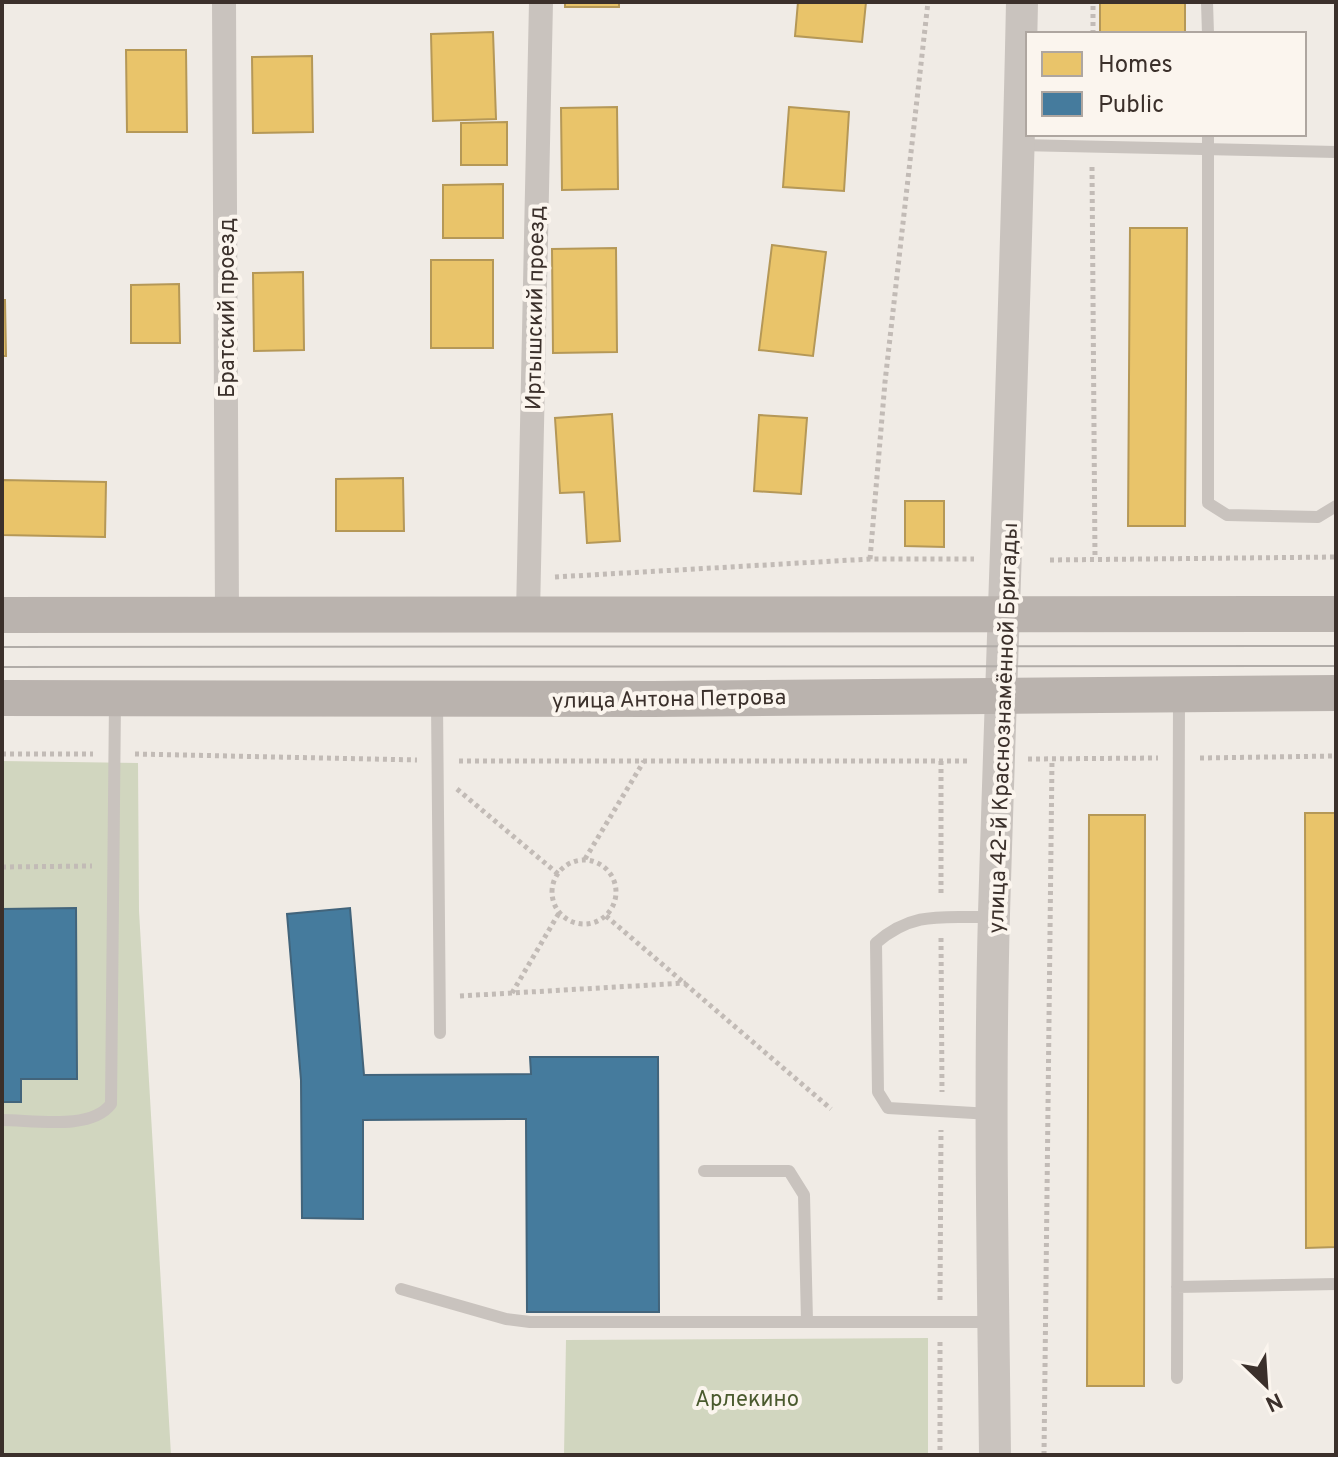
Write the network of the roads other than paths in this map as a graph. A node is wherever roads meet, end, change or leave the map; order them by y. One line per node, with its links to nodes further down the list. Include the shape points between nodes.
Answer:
1 (224, 2): 13 (street, Братский проезд)
2 (541, 2): 11 (street, Иртышский проезд)
3 (1022, 2): 7 (street, улица 42-й Краснознамённой Бригады)
4 (1207, 2): 5 (lane)
5 (1208, 32)
6 (1208, 136): 8 (lane)
7 (1019, 145): 8 (lane); 12 (street, улица 42-й Краснознамённой Бригады)
8 (1208, 150): 9 (lane); 10 (lane, via 1208,503 1227,515 1318,517)
9 (1336, 152)
10 (1336, 506)
11 (528, 596): 12 (main road); 13 (main road)
12 (1003, 613): 14 (main road); 18 (street, улица 42-й Краснознамённой Бригады)
13 (227, 614): 15 (main road)
14 (1336, 614)
15 (2, 615)
16 (1336, 693): 17 (main road, улица Антона Петрова)
17 (1179, 694): 18 (main road, улица Антона Петрова); 28 (lane)
18 (1003, 695): 21 (main road, улица Антона Петрова); 22 (street, улица 42-й Краснознамённой Бригады)
19 (2, 698): 20 (main road, улица Антона Петрова)
20 (115, 698): 21 (main road, улица Антона Петрова); 25 (lane, via 111,1104 89,1119)
21 (437, 699): 23 (lane)
22 (994, 917): 24 (street, улица 42-й Краснознамённой Бригады); 24 (lane, via 917,919 896,926 876,943 878,1092 888,1108)
23 (440, 1033)
24 (994, 1114): 31 (street, улица 42-й Краснознамённой Бригады)
25 (2, 1120)
26 (704, 1171): 30 (lane, via 789,1171 804,1195)
27 (1336, 1284): 28 (lane)
28 (1177, 1287): 32 (lane)
29 (401, 1289): 30 (lane, via 530,1322)
30 (807, 1321): 31 (lane)
31 (994, 1322): 33 (street, улица 42-й Краснознамённой Бригады)
32 (1177, 1378)
33 (995, 1455)

